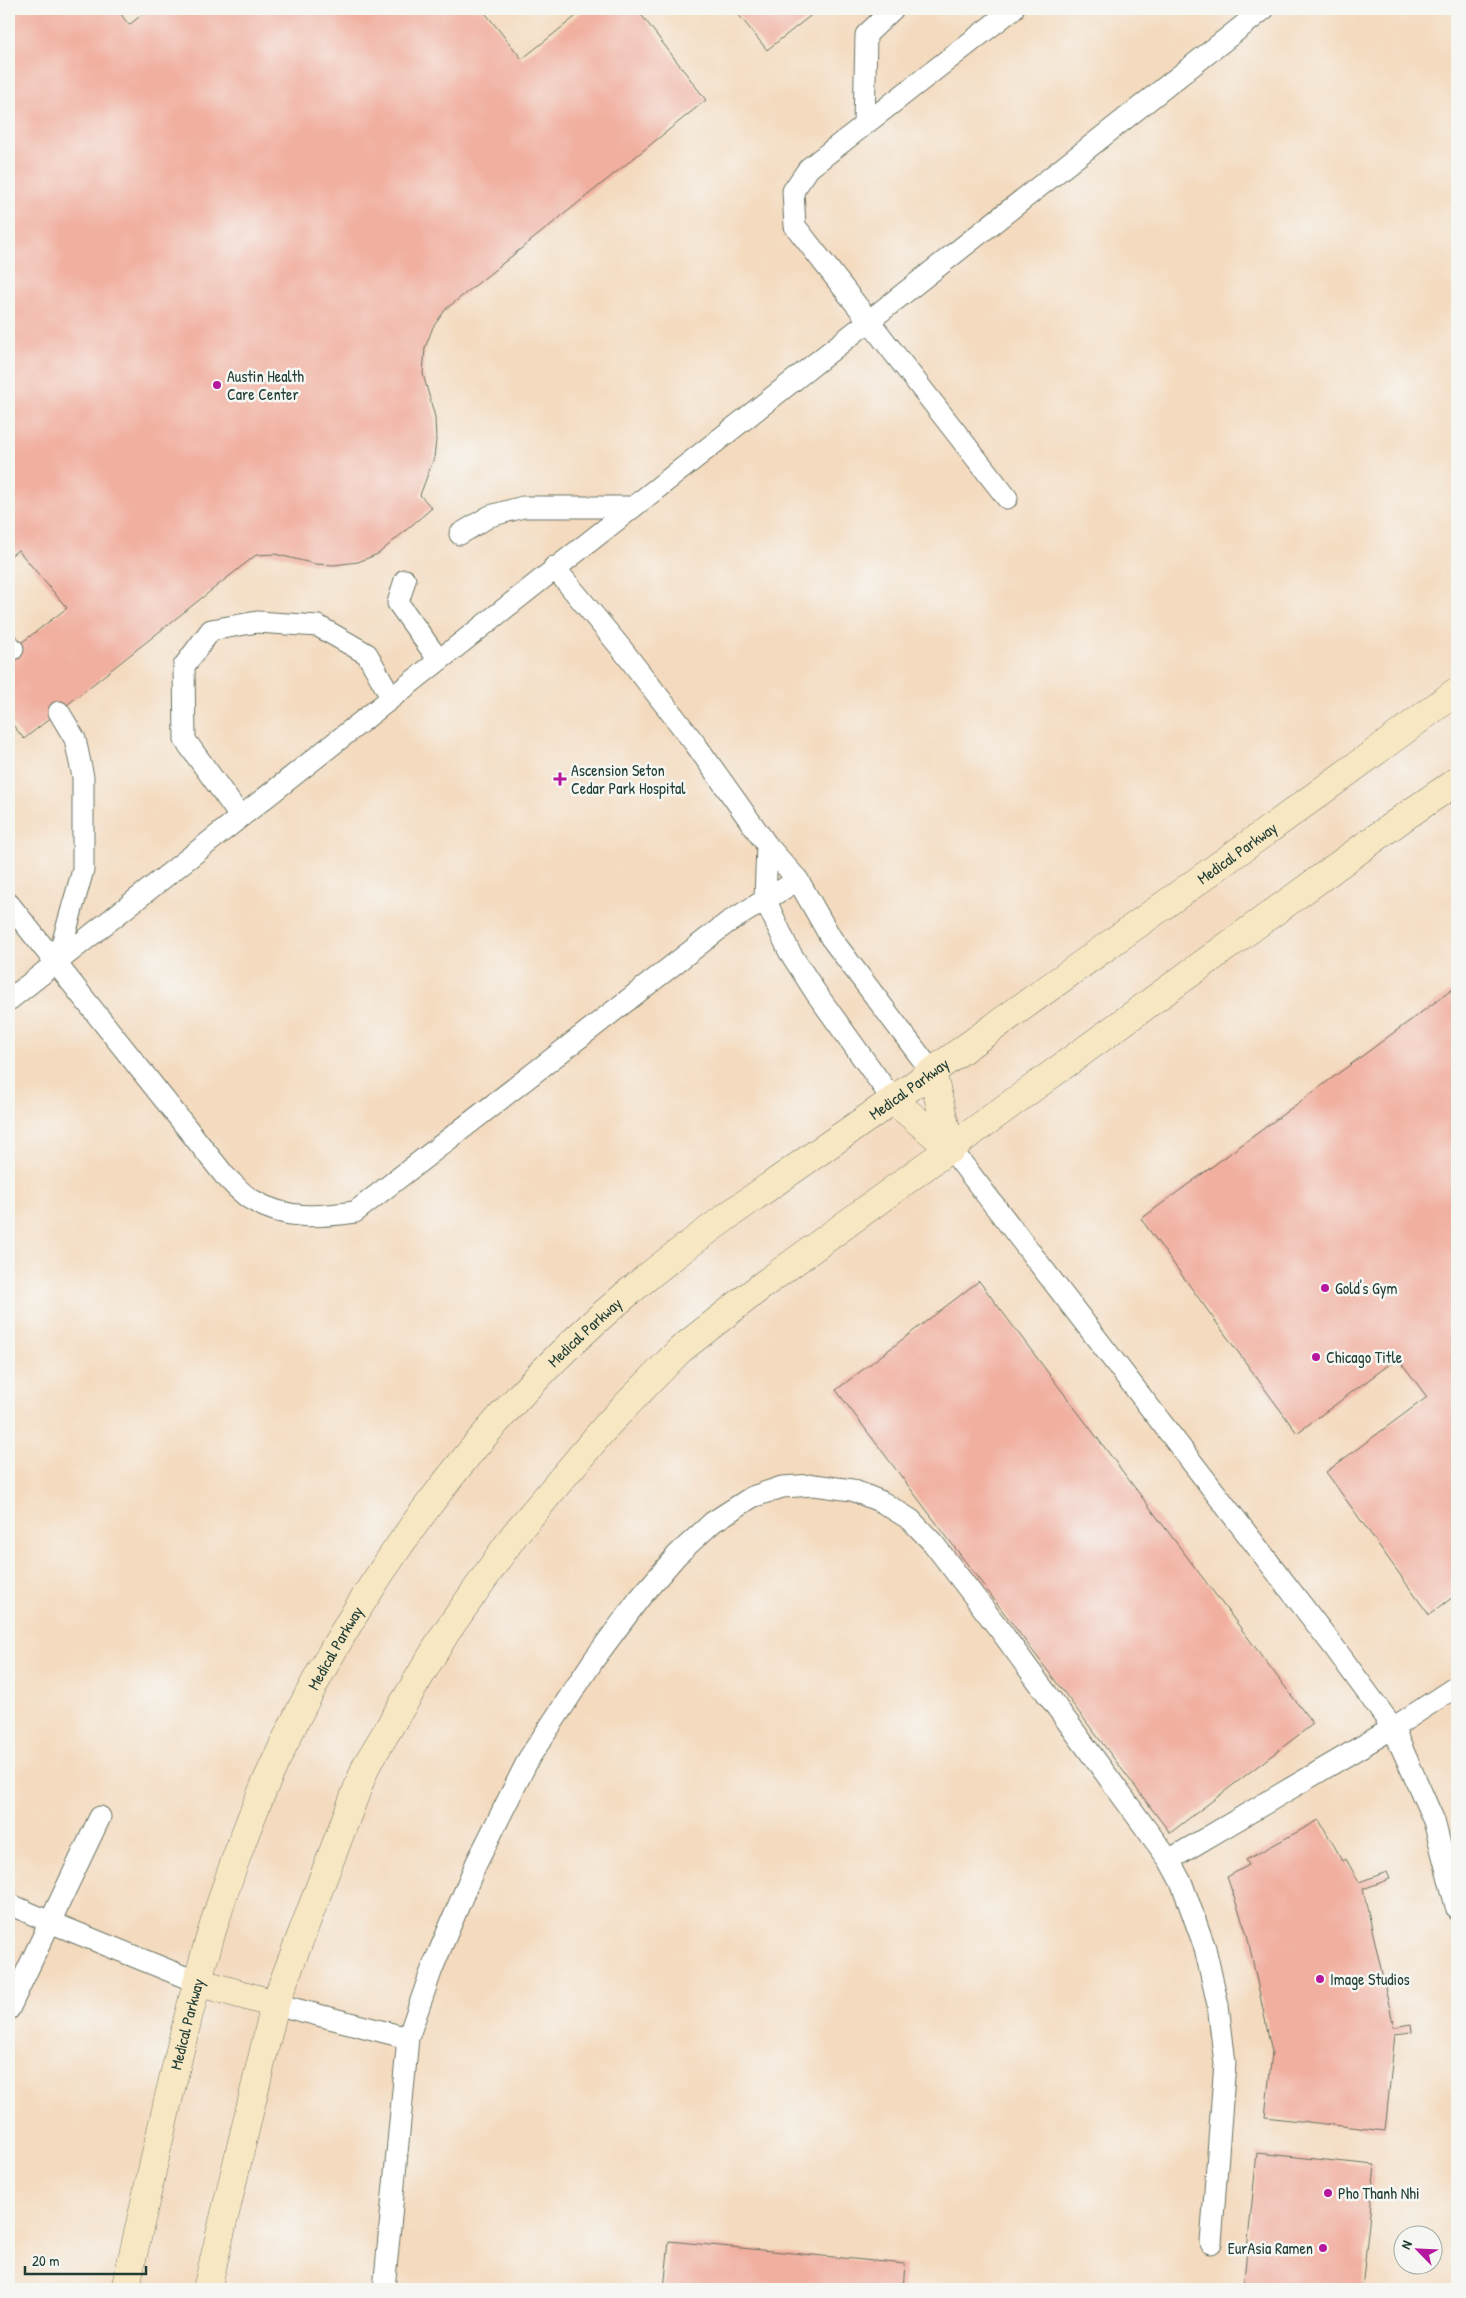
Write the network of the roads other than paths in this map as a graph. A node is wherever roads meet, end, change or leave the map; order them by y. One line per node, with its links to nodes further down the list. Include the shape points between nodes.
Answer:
1 (893, 9): 4 (lane, via 866,35)
2 (1013, 9): 4 (lane)
3 (1264, 9): 5 (lane)
4 (864, 124): 5 (lane, via 809,168 793,191 795,226)
5 (869, 320): 6 (lane); 7 (lane)
6 (1007, 498)
7 (631, 507): 8 (lane, via 523,507 490,516); 9 (lane)
8 (460, 534)
9 (554, 568): 11 (lane); 17 (lane, via 696,745)
10 (405, 580): 11 (lane, via 398,603)
11 (438, 659): 13 (lane)
12 (1457, 691): 23 (street, Medical Parkway)
13 (391, 697): 16 (lane); 16 (lane, via 367,654 318,626 257,622 211,630 184,666 185,740)
14 (59, 712): 21 (lane, via 75,739 82,777 83,870)
15 (1457, 781): 25 (street)
16 (240, 816): 21 (lane)
17 (767, 845): 18 (lane); 19 (lane)
18 (798, 880): 19 (lane); 23 (lane, via 831,938)
19 (765, 899): 21 (lane, via 727,923 385,1191 355,1212 314,1218 285,1213 253,1201 225,1176); 24 (lane, via 789,951)
20 (9, 904): 21 (lane)
21 (57, 962): 22 (lane)
22 (9, 1000)
23 (932, 1072): 24 (street, Medical Parkway); 25 (street)
24 (893, 1100): 25 (street); 33 (street, Medical Parkway, via 757,1194 629,1292 550,1365 474,1448 405,1538 335,1644 272,1767 226,1882)
25 (951, 1149): 27 (lane); 34 (street, via 764,1284 680,1350 608,1424 515,1534 445,1634 366,1766)
26 (1457, 1686): 27 (lane)
27 (1393, 1728): 29 (lane); 31 (lane, via 1434,1821)
28 (100, 1817): 32 (lane)
29 (1169, 1860): 36 (lane, via 1000,1630 933,1543 911,1520 882,1502 852,1490 814,1485 782,1487 752,1498 713,1522 677,1555 638,1599 595,1658 529,1758 498,1817 439,1953); 37 (lane, via 1182,1884 1205,1948 1218,2005 1225,2063)
30 (9, 1904): 32 (lane)
31 (1457, 1910)
32 (50, 1922): 33 (lane); 35 (lane)
33 (197, 1982): 34 (street); 38 (street, Medical Parkway)
34 (275, 2004): 36 (lane); 39 (street)
35 (9, 2009)
36 (408, 2038): 40 (lane)
37 (1211, 2243)
38 (125, 2289)
39 (207, 2289)
40 (384, 2289)

